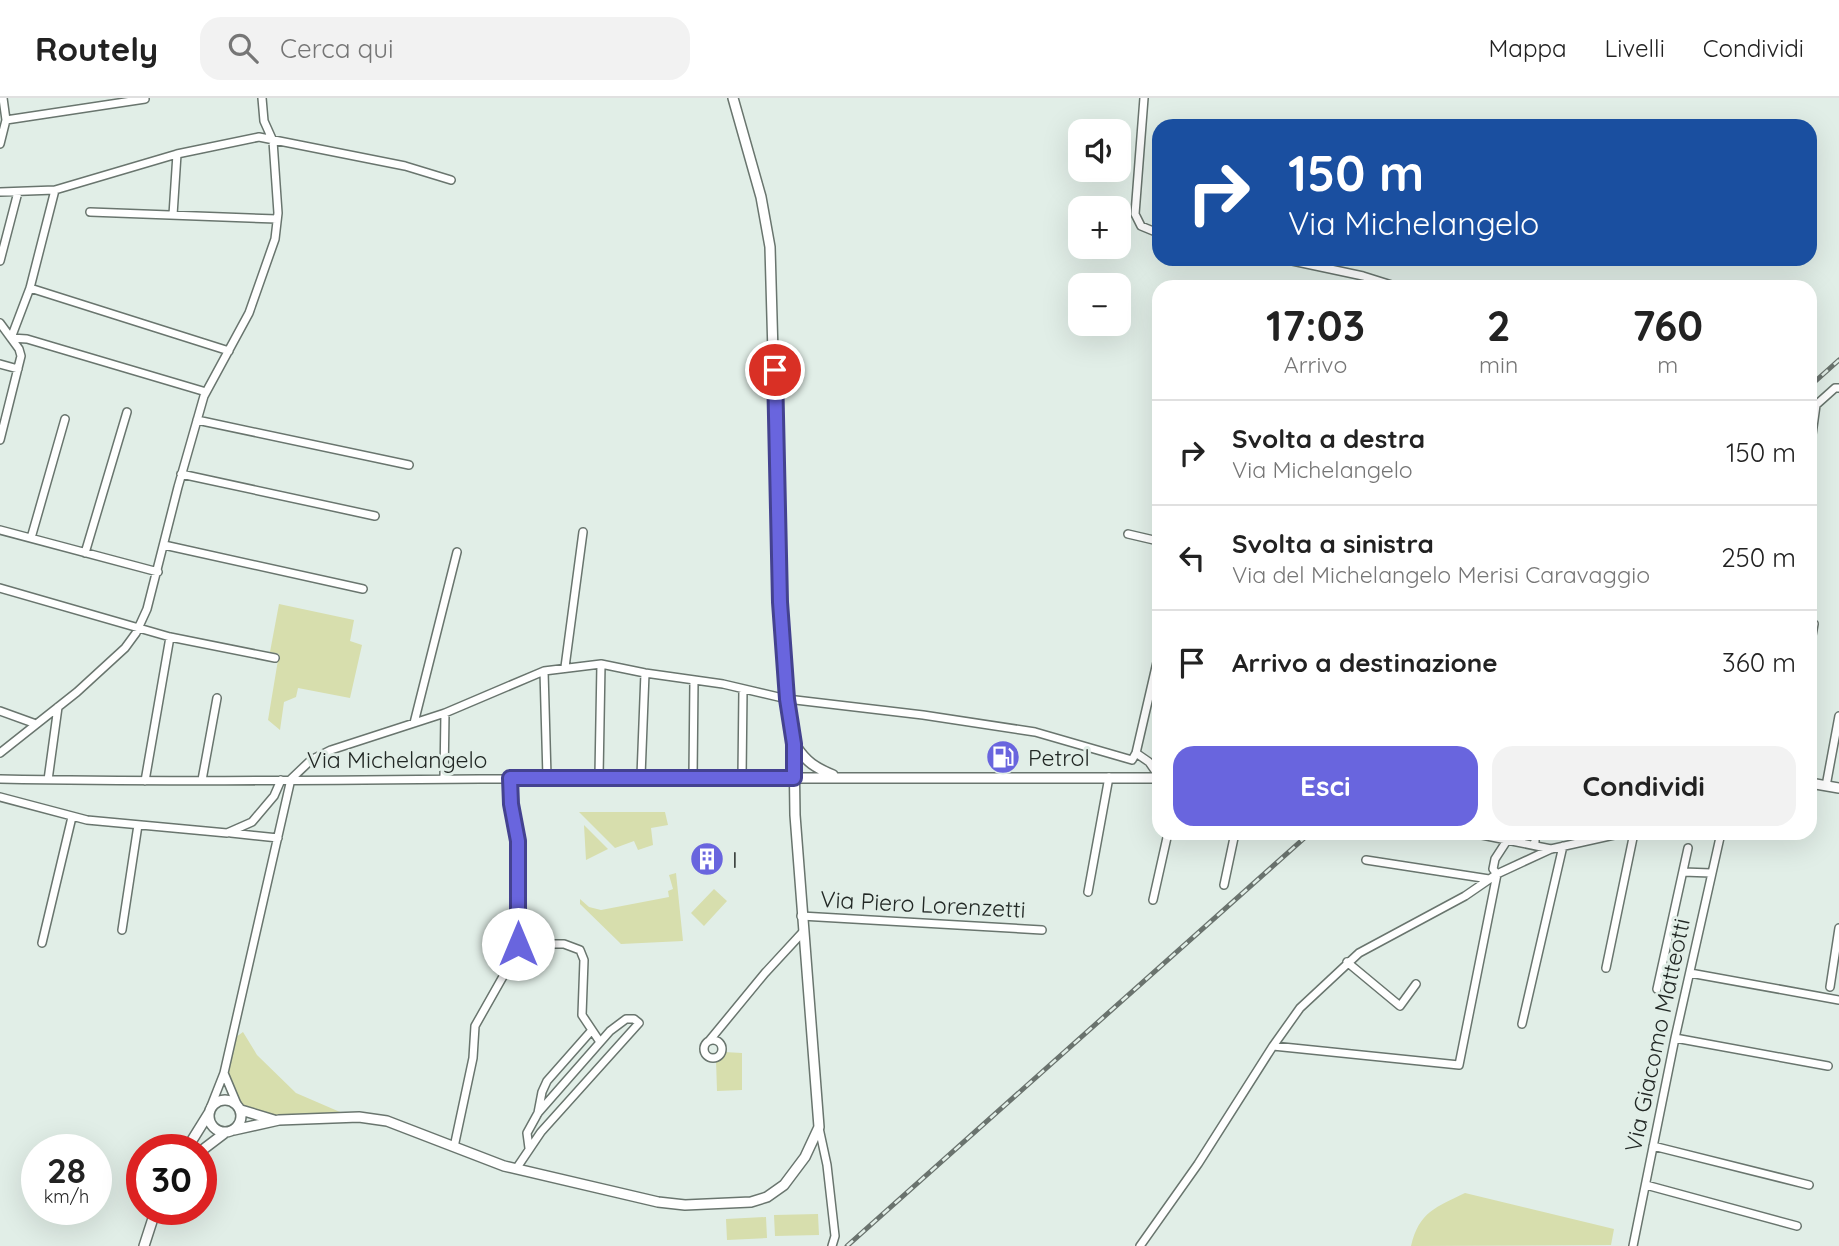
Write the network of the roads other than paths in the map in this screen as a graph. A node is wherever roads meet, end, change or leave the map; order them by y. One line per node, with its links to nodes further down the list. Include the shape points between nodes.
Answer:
1 (3, 98): 6 (street)
2 (262, 98): 7 (street, via 264,121)
3 (733, 98): 59 (street, via 761,197 769,247 779,589)
4 (1144, 98): 17 (street, via 1135,214 1141,226)
5 (145, 99): 6 (street)
6 (6, 120): 8 (street)
7 (274, 141): 9 (street, via 260,137); 10 (street, via 405,166); 16 (street)
8 (0, 144)
9 (177, 154): 11 (street); 15 (street)
10 (451, 180)
11 (55, 190): 13 (street); 21 (street)
12 (0, 192): 13 (street)
13 (18, 192): 18 (street)
14 (90, 212): 15 (street)
15 (173, 215): 16 (street)
16 (277, 219): 24 (street, via 265,273)
17 (1152, 231)
18 (0, 261)
19 (1317, 266): 20 (street)
20 (1374, 280)
21 (30, 288): 23 (street); 24 (street)
22 (0, 323): 23 (street)
23 (11, 338): 26 (street, via 21,356); 28 (street)
24 (229, 351): 28 (street)
25 (0, 364): 26 (street)
26 (18, 369): 33 (street)
27 (1839, 388): 29 (street)
28 (206, 392): 32 (street)
29 (1817, 404)
30 (127, 411): 44 (street)
31 (65, 419): 40 (street)
32 (197, 420): 34 (street); 35 (street)
33 (0, 440)
34 (409, 465)
35 (181, 474): 36 (street); 42 (street)
36 (375, 516)
37 (0, 530): 40 (street)
38 (583, 532): 52 (street)
39 (1128, 534): 41 (street)
40 (31, 538): 44 (street)
41 (1152, 540)
42 (164, 545): 45 (street); 47 (street)
43 (457, 552): 64 (street)
44 (85, 553): 45 (street)
45 (158, 572): 48 (street)
46 (0, 587): 48 (street)
47 (363, 590)
48 (139, 627): 49 (street); 60 (street, via 125,648)
49 (170, 637): 50 (street); 86 (street)
50 (275, 658)
51 (601, 664): 52 (street); 54 (street); 70 (street)
52 (565, 667): 53 (street)
53 (544, 671): 62 (street); 73 (street)
54 (645, 673): 55 (street); 71 (street)
55 (694, 680): 57 (street); 74 (street)
56 (1152, 684): 68 (street)
57 (743, 690): 59 (street); 75 (street)
58 (217, 698): 85 (street)
59 (787, 699): 66 (street); 68 (street, via 1035,732 1132,760)
60 (58, 707): 65 (street); 84 (street)
61 (0, 711): 65 (street)
62 (444, 713): 64 (street); 83 (street)
63 (1839, 716): 88 (street)
64 (414, 723): 82 (street, via 331,750 311,760)
65 (36, 724): 67 (street)
66 (794, 744): 76 (street, via 813,767); 78 (street)
67 (0, 753)
68 (1136, 753): 69 (street)
69 (1152, 767)
70 (599, 776): 71 (street, Via Michelangelo); 73 (street, Via Michelangelo)
71 (641, 776): 74 (street, Via Michelangelo)
72 (1152, 776): 79 (street)
73 (547, 777): 77 (street, Via Michelangelo)
74 (693, 777): 75 (street, Via Michelangelo)
75 (742, 777): 78 (street, Via Michelangelo)
76 (838, 777): 78 (street); 79 (street)
77 (510, 778): 83 (street, Via Michelangelo); 122 (street, via 518,841)
78 (794, 778): 116 (street)
79 (1109, 778): 114 (street)
80 (0, 779): 84 (street, Via Michelangelo)
81 (281, 779): 82 (street, Via Michelangelo); 85 (street, Via Michelangelo); 94 (street, via 274,796 252,822)
82 (291, 779): 83 (street, Via Michelangelo); 95 (street)
83 (444, 779)
84 (48, 780): 86 (street, Via Michelangelo)
85 (202, 780): 86 (street, Via Michelangelo)
86 (145, 781)
87 (1817, 784): 88 (street)
88 (1826, 786): 89 (street)
89 (1839, 788)
90 (1, 797): 91 (street); 92 (street)
91 (0, 808)
92 (72, 817): 93 (street); 121 (street)
93 (138, 825): 94 (street); 118 (street)
94 (227, 833): 95 (street)
95 (278, 838): 138 (street)
96 (1166, 840): 115 (street)
97 (1234, 840): 113 (street)
98 (1507, 840): 111 (street, via 1495,859)
99 (1512, 840): 104 (street)
100 (1535, 840): 104 (street)
101 (1591, 840): 105 (street)
102 (1633, 840): 125 (street)
103 (1719, 840): 110 (street, Via Giacomo Matteotti)
104 (1535, 845): 107 (street)
105 (1563, 846): 107 (street); 131 (street)
106 (1688, 848): 109 (street)
107 (1552, 849): 111 (street)
108 (1366, 860): 112 (street)
109 (1683, 872): 110 (street); 129 (street)
110 (1711, 873): 126 (street, Via Giacomo Matteotti)
111 (1497, 874): 112 (street); 136 (street, via 1459,1065)
112 (1490, 879): 124 (street)
113 (1224, 885)
114 (1088, 892)
115 (1153, 900)
116 (801, 916): 119 (street, Via Piero Lorenzetti); 120 (street)
117 (1839, 928): 123 (street)
118 (122, 930)
119 (1042, 930)
120 (802, 933): 134 (street); 143 (street)
121 (42, 943)
122 (518, 944): 132 (street, via 564,944 580,950 584,960 582,1015); 148 (street, via 475,1026 473,1058)
123 (1837, 955): 128 (street)
124 (1347, 962): 127 (street, via 1400,1006); 136 (street, via 1300,1008)
125 (1606, 968)
126 (1689, 973): 130 (street); 133 (street, Via Giacomo Matteotti)
127 (1416, 985)
128 (1830, 987)
129 (1657, 989)
130 (1839, 1000)
131 (1522, 1024)
132 (592, 1030): 135 (street); 141 (street, via 547,1081)
133 (1675, 1038): 137 (street); 147 (street, Via Giacomo Matteotti)
134 (709, 1041)
135 (600, 1042): 141 (street); 149 (street, via 626,1019 639,1023)
136 (1273, 1046): 157 (street)
137 (1828, 1066)
138 (223, 1073): 139 (street); 140 (street)
139 (238, 1107): 140 (street, via 226,1099); 142 (street); 144 (street, via 240,1123)
140 (210, 1110): 144 (street, via 213,1126); 145 (street)
141 (538, 1113): 149 (street, via 527,1133)
142 (279, 1120): 144 (street); 148 (street, via 359,1116 387,1121)
143 (819, 1127): 150 (street, via 805,1157 784,1185 751,1202 658,1202 619,1189); 156 (street, via 834,1224)
144 (230, 1131): 146 (street)
145 (196, 1134)
146 (217, 1140)
147 (1653, 1146): 151 (street, Via Giacomo Matteotti); 152 (street)
148 (454, 1147): 150 (street)
149 (529, 1148): 150 (street)
150 (516, 1169)
151 (1646, 1185): 154 (street); 158 (street, Via Giacomo Matteotti)
152 (1809, 1185)
153 (151, 1225): 155 (street)
154 (1797, 1226)
155 (144, 1246)
156 (832, 1246)
157 (1140, 1246)
158 (1633, 1246)

